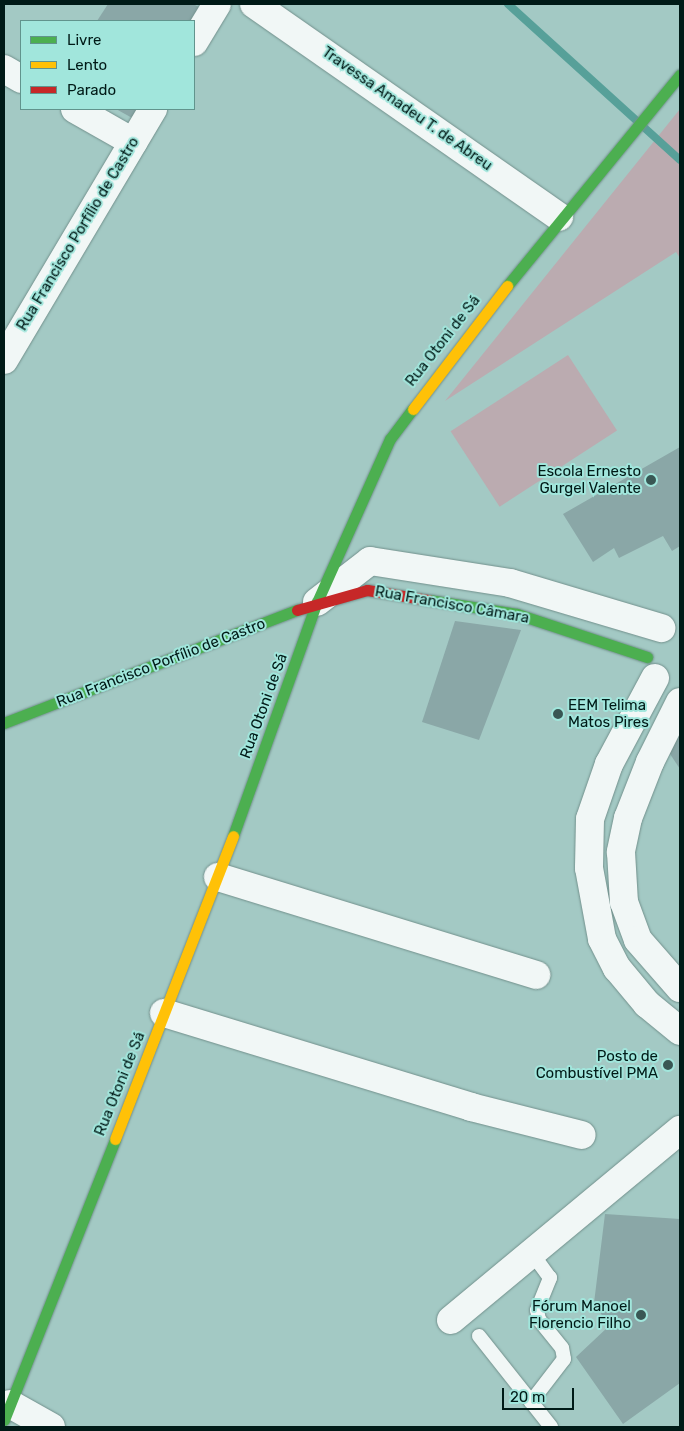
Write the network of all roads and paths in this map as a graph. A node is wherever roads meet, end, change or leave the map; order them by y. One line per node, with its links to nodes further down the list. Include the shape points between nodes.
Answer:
1 (217, 4): 3 (street)
2 (254, 4): 10 (street, Travessa Amadeu T. de Abreu)
3 (195, 40)
4 (4, 69): 6 (street)
5 (680, 75): 10 (street, Rua Otoni de Sá)
6 (20, 77)
7 (77, 110): 9 (street)
8 (152, 110): 9 (street, Rua Francisco Porfílio de Castro)
9 (133, 142): 11 (street, Rua Francisco Porfílio de Castro)
10 (559, 217): 12 (street, Rua Otoni de Sá, via 390,439)
11 (4, 360)
12 (317, 602): 13 (street, Rua Francisco Câmara, via 370,561 510,583); 14 (street, Rua Francisco Câmara, via 367,590 484,608); 17 (street, Rua Francisco Porfílio de Castro); 18 (street, Rua Otoni de Sá)
13 (671, 624): 14 (street, via 653,636)
14 (651, 668): 15 (street); 22 (street, via 609,764 590,819 588,868 602,939 617,968 647,1004)
15 (680, 692)
16 (680, 702): 20 (street, via 650,762 628,818 621,852 624,902 638,940)
17 (4, 723)
18 (218, 878): 19 (street); 21 (street, Rua Otoni de Sá)
19 (536, 975)
20 (680, 988)
21 (164, 1013): 24 (street, via 471,1107); 29 (street, Rua Otoni de Sá)
22 (680, 1031)
23 (680, 1130): 25 (street)
24 (582, 1135)
25 (532, 1253): 26 (street); 28 (lane, via 550,1278 537,1310 539,1320 562,1348 564,1359 560,1370)
26 (451, 1320)
27 (479, 1336): 28 (lane)
28 (531, 1402): 31 (lane)
29 (7, 1412): 30 (street)
30 (51, 1427)
31 (551, 1427)

